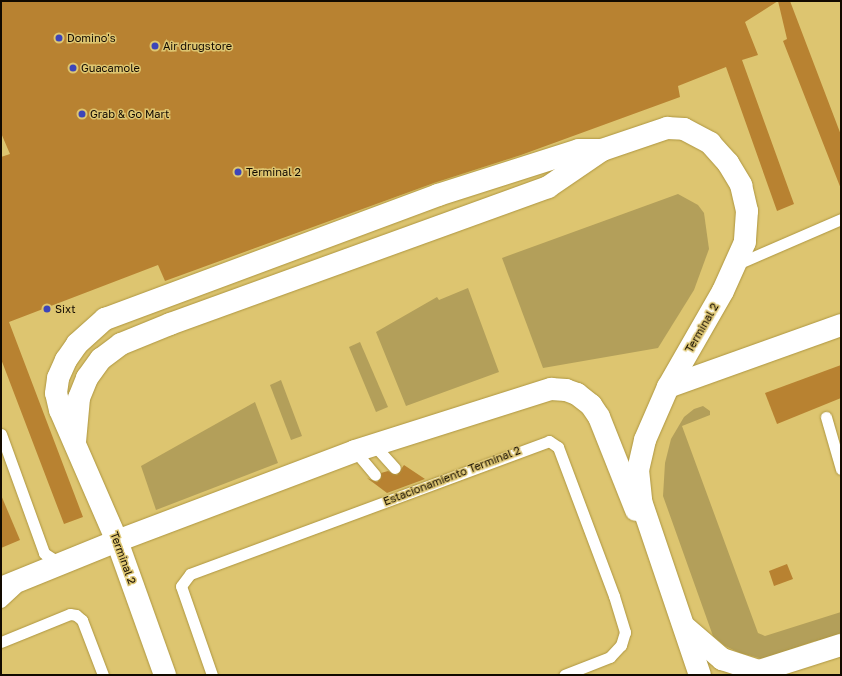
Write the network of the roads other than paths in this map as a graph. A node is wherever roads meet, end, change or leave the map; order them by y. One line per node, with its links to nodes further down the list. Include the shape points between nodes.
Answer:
1 (602, 150): 2 (street, Terminal 2, via 579,150); 6 (street, Terminal 2, via 548,186); 10 (street, Terminal 2, via 667,128 684,129 710,143 728,163 741,185 747,211 745,242)
2 (419, 203): 4 (street, Terminal 2); 5 (street)
3 (841, 219): 10 (lane)
4 (370, 221): 5 (street); 7 (street, Terminal 2)
5 (398, 226): 6 (street); 8 (street)
6 (426, 231): 8 (street, Terminal 2)
7 (306, 244): 9 (street, Terminal 2); 11 (street)
8 (379, 248): 12 (street, Terminal 2)
9 (260, 262): 11 (street); 18 (street, Terminal 2, via 105,319 90,330 66,360 57,386 60,410)
10 (735, 265): 15 (street, Terminal 2, via 723,292)
11 (287, 266): 12 (street); 13 (street)
12 (315, 271): 13 (street, Terminal 2)
13 (268, 288): 18 (street, Terminal 2, via 121,344 101,359 87,378 79,398)
14 (841, 325): 15 (street)
15 (668, 387): 24 (street, Terminal 2, via 645,440 638,470 641,501)
16 (826, 417): 21 (lane)
17 (1, 434): 25 (lane, via 44,553)
18 (74, 443): 23 (street, Terminal 2)
19 (364, 448): 20 (lane); 22 (lane); 23 (street); 24 (street, via 528,394 551,389 566,390 591,405 599,417 629,496)
20 (394, 468)
21 (841, 469)
22 (375, 475)
23 (117, 541): 25 (street); 34 (street, Terminal 2)
24 (660, 560): 29 (street, Terminal 2)
25 (61, 564): 26 (street)
26 (25, 580): 27 (street); 28 (lane)
27 (1, 588)
28 (1, 602)
29 (685, 627): 32 (street, via 722,659); 37 (street, Terminal 2)
30 (1, 642): 33 (lane, via 70,614 76,615 82,620)
31 (841, 644): 32 (street)
32 (754, 673)
33 (103, 675)
34 (165, 675)
35 (212, 675): 36 (lane, Estacionamiento Terminal 2, via 181,586 190,574 400,492 549,440 558,447 625,632 621,645 610,657)
36 (564, 675)
37 (700, 675)

